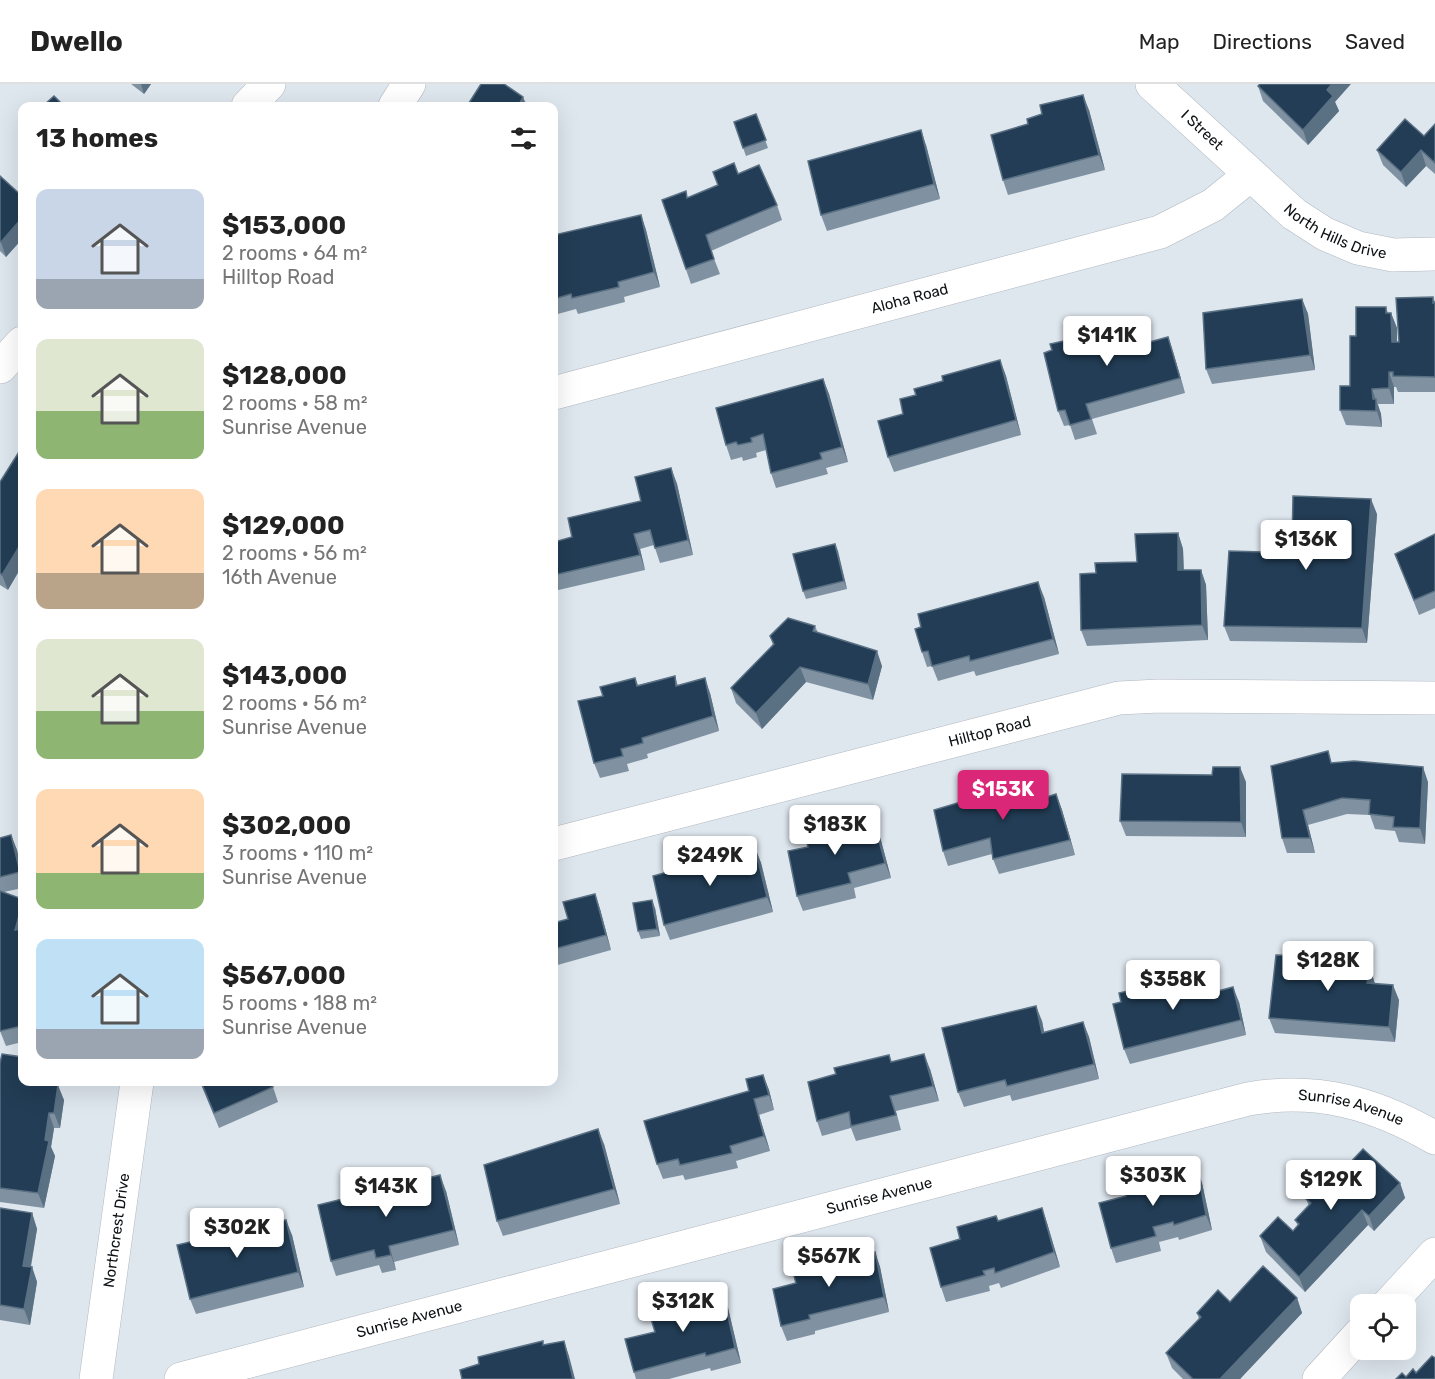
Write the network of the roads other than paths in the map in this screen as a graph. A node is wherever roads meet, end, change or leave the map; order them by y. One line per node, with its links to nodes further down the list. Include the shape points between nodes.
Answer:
1 (269, 84): 4 (street)
2 (409, 84): 5 (street)
3 (1152, 84): 6 (street, I Street)
4 (252, 102)
5 (398, 102)
6 (1250, 175): 7 (street, North Hills Drive, via 1294,214 1325,234 1358,248 1393,255); 10 (street, Aloha Road, via 1212,205 1160,232)
7 (1435, 254)
8 (18, 347): 9 (street)
9 (0, 367)
10 (558, 392)
11 (1435, 698): 12 (street, Hilltop Road, via 1119,698)
12 (558, 843)
13 (135, 1086): 18 (street, Northcrest Drive)
14 (1435, 1138): 19 (street, Sunrise Avenue, via 1385,1111 1331,1096 1276,1094 1248,1099)
15 (1435, 1254): 16 (street)
16 (1398, 1294)
17 (1350, 1345): 20 (street)
18 (96, 1379)
19 (181, 1379)
20 (1319, 1379)

